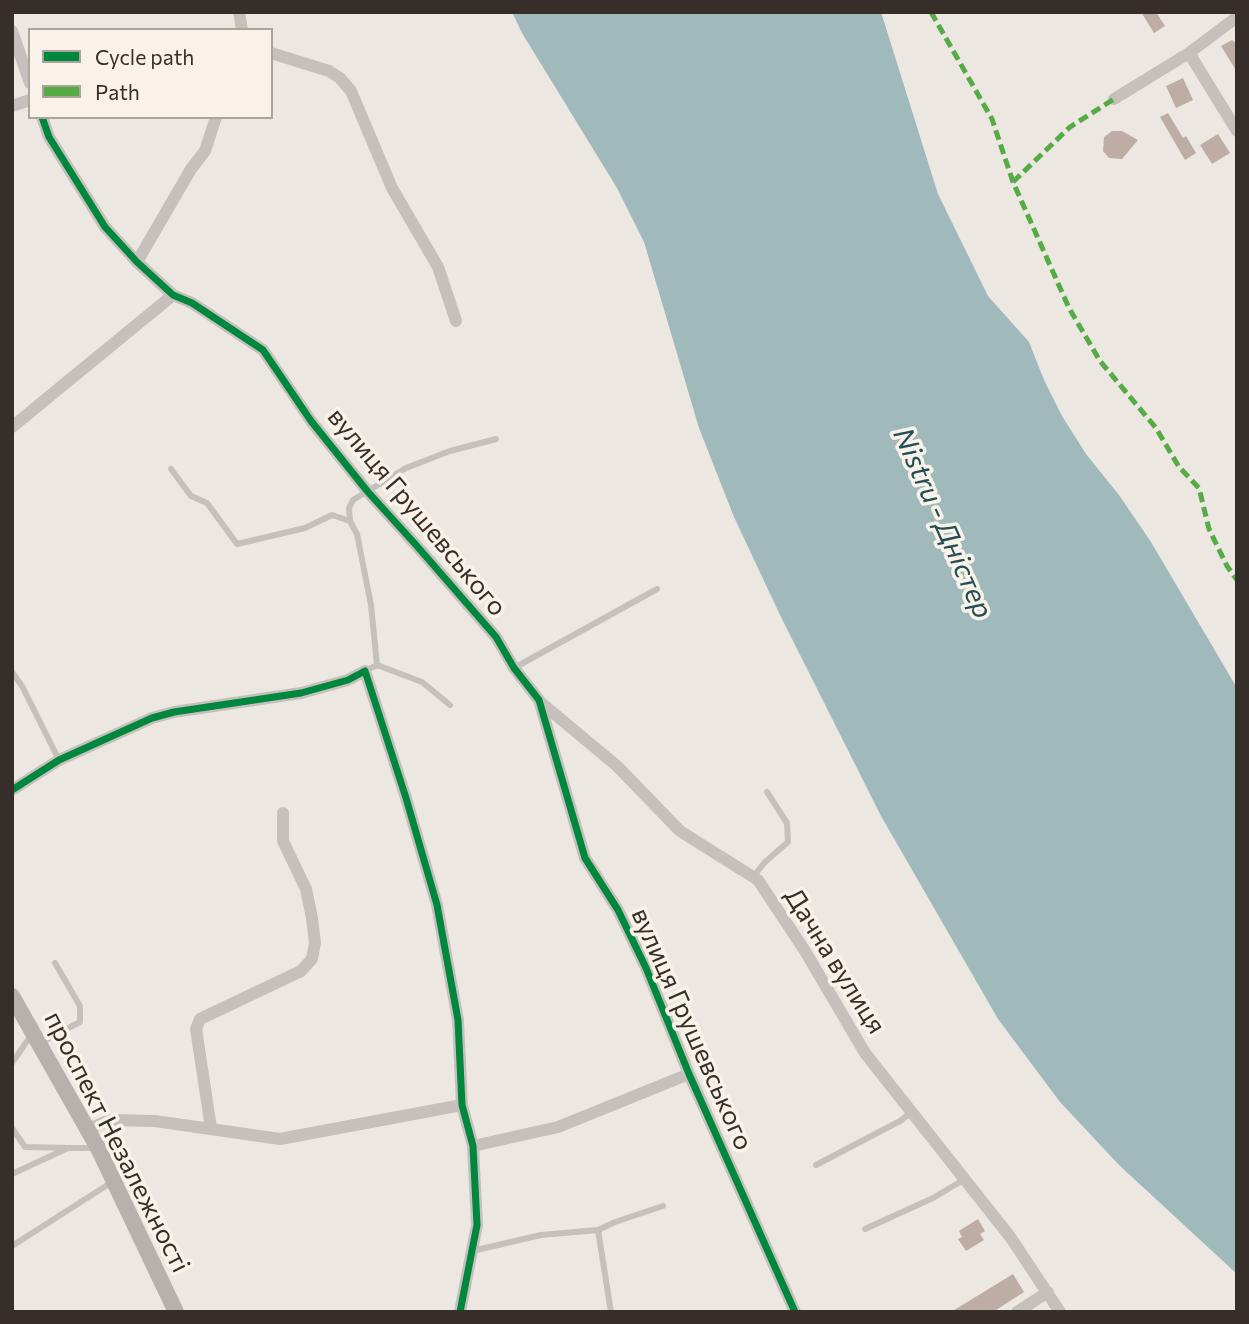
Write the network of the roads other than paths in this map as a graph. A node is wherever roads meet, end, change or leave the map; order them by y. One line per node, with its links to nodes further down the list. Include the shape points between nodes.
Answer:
1 (1237, 17): 3 (street)
2 (12, 31): 5 (street)
3 (1189, 53): 6 (street); 9 (street)
4 (273, 55): 12 (street, via 330,71 351,90 392,188 438,267)
5 (28, 77)
6 (1114, 99)
7 (43, 119): 10 (street, вулиця Грушевського, via 49,137 105,227)
8 (215, 119): 10 (street, via 205,151)
9 (1237, 131)
10 (137, 262): 11 (street, вулиця Грушевського)
11 (173, 295): 13 (street); 16 (street, вулиця Грушевського, via 263,350)
12 (456, 321)
13 (12, 428)
14 (496, 439): 16 (lane, via 406,468)
15 (171, 469): 17 (lane, via 191,496 207,503 237,544 305,528 332,515)
16 (368, 492): 17 (lane, вулиця Грушевського, via 353,500); 20 (street, вулиця Грушевського, via 496,637)
17 (350, 521): 19 (lane, via 357,534)
18 (657, 589): 20 (lane)
19 (377, 665): 21 (lane); 24 (lane, via 422,682)
20 (514, 668): 23 (street, вулиця Грушевського)
21 (365, 671): 25 (street, via 301,693 152,718); 35 (street, via 437,905 458,1020)
22 (12, 672): 25 (lane)
23 (539, 700): 29 (street, Дачна вулиця, via 617,766 680,831); 34 (street, вулиця Грушевського, via 585,858 629,933)
24 (450, 705)
25 (58, 760): 26 (street)
26 (12, 790)
27 (767, 792): 29 (lane, via 787,823 788,842)
28 (283, 813): 38 (street, via 283,841 306,889 312,918 312,959 301,971 200,1019 196,1029)
29 (753, 877): 36 (street, Дачна вулиця, via 805,951 865,1053)
30 (55, 963): 32 (lane, via 80,1006 80,1021)
31 (12, 996): 32 (main road, проспект Незалежності)
32 (36, 1038): 33 (lane); 39 (main road, проспект Незалежності)
33 (12, 1063)
34 (689, 1074): 40 (street, via 558,1127); 56 (street, вулиця Грушевського)
35 (462, 1105): 38 (street, via 280,1139); 40 (street)
36 (912, 1112): 43 (lane); 45 (street, Дачна вулиця)
37 (12, 1128): 41 (lane, via 25,1147)
38 (211, 1128): 39 (street, via 110,1120)
39 (86, 1129): 42 (main road, проспект Незалежності)
40 (473, 1146): 51 (street, via 477,1225)
41 (68, 1148): 42 (lane); 44 (lane)
42 (98, 1148): 46 (main road, проспект Незалежності)
43 (816, 1166)
44 (12, 1174)
45 (965, 1179): 48 (lane); 52 (street, Дачна вулиця)
46 (114, 1181): 50 (lane); 53 (main road, проспект Незалежності)
47 (663, 1206): 49 (lane)
48 (865, 1229)
49 (598, 1230): 51 (lane, via 541,1235); 55 (lane)
50 (12, 1246)
51 (472, 1251): 54 (street)
52 (1048, 1292): 57 (street); 58 (street, Дачна вулиця)
53 (176, 1312)
54 (460, 1312)
55 (611, 1312)
56 (795, 1312)
57 (1017, 1312)
58 (1060, 1312)

